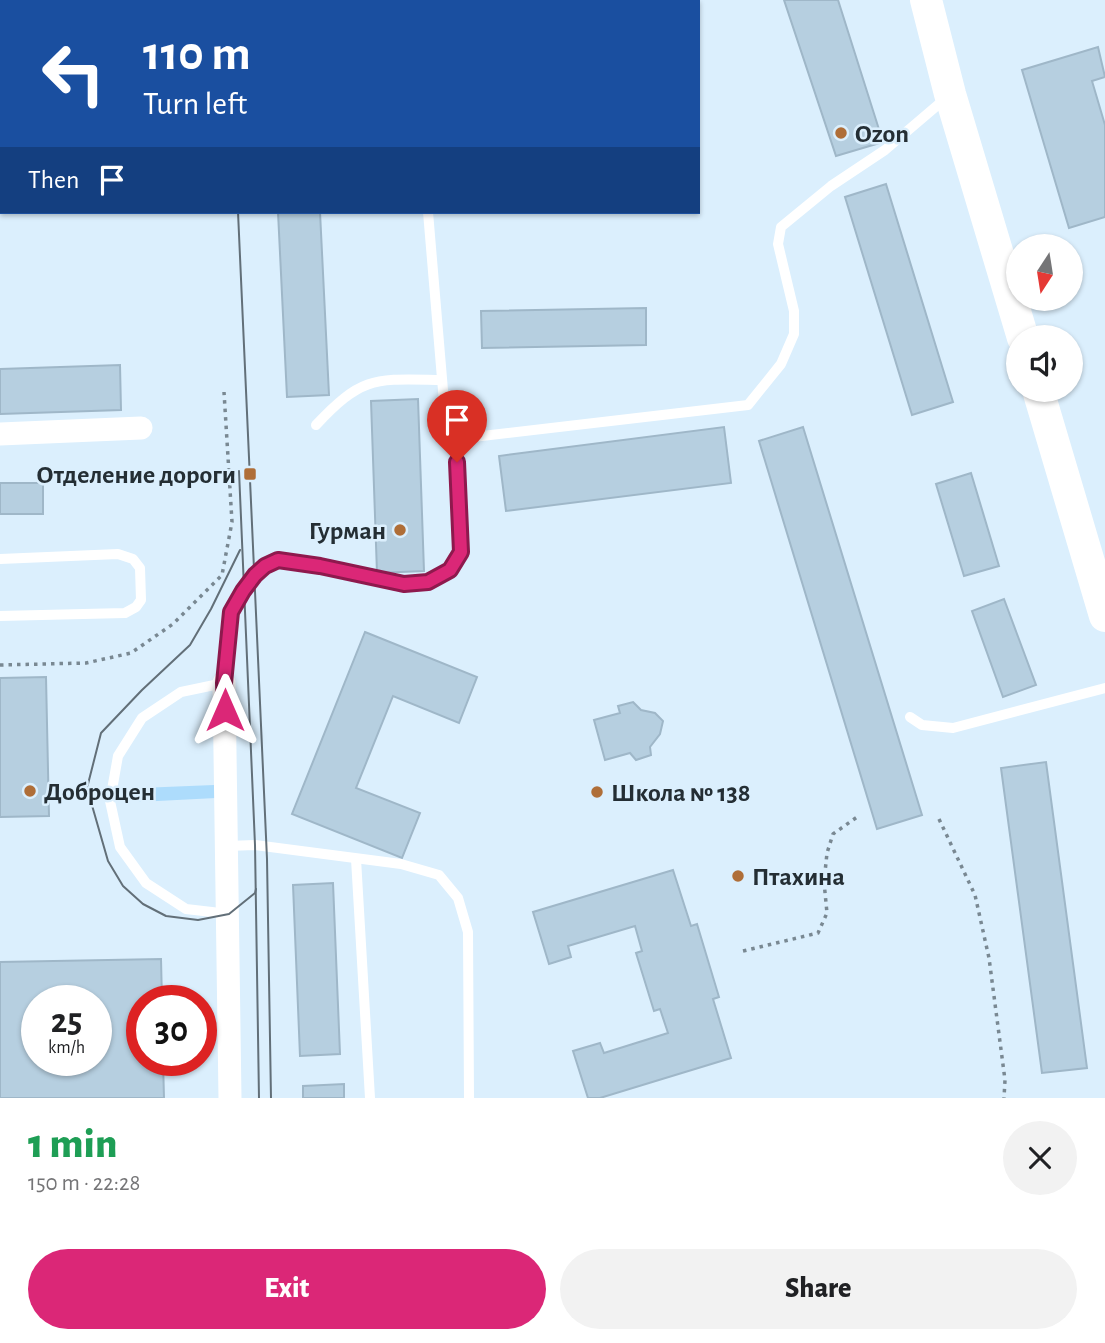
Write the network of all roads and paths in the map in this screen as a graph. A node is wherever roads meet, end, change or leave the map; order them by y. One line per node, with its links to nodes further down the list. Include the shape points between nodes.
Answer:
1 (926, 0): 2 (main road)
2 (950, 94): 4 (main road); 11 (lane, via 885,150 781,227 778,244 794,311 794,334 781,364 748,405)
3 (428, 214): 5 (lane)
4 (1019, 325)
5 (441, 380): 8 (lane, via 387,379 361,385); 11 (lane, via 445,414)
6 (224, 392): 15 (path, via 232,522 222,575 173,624 131,653 86,663)
7 (1042, 402): 14 (main road)
8 (316, 425)
9 (141, 428): 10 (street)
10 (0, 434)
11 (456, 439): 16 (lane, via 461,552 450,570 428,582 404,584 298,562 278,560 265,566 231,612)
12 (0, 559): 13 (lane, via 118,554 133,559 140,568 141,600 125,613)
13 (0, 616)
14 (1105, 616)
15 (0, 665)
16 (224, 683): 21 (street); 23 (lane, via 180,692 142,718 118,756 110,802 120,847 146,883 186,909)
17 (1105, 688): 18 (lane, via 953,728 932,728)
18 (910, 717)
19 (860, 816): 24 (path, via 833,834 824,882 827,913 818,933)
20 (939, 819): 28 (path, via 975,895 989,958)
21 (228, 846): 22 (lane, via 255,845); 23 (street)
22 (356, 859): 26 (lane); 27 (lane, via 401,864 439,875 458,898 468,932)
23 (229, 914): 25 (street)
24 (743, 951)
25 (230, 1098)
26 (370, 1098)
27 (469, 1098)
28 (1004, 1098)

